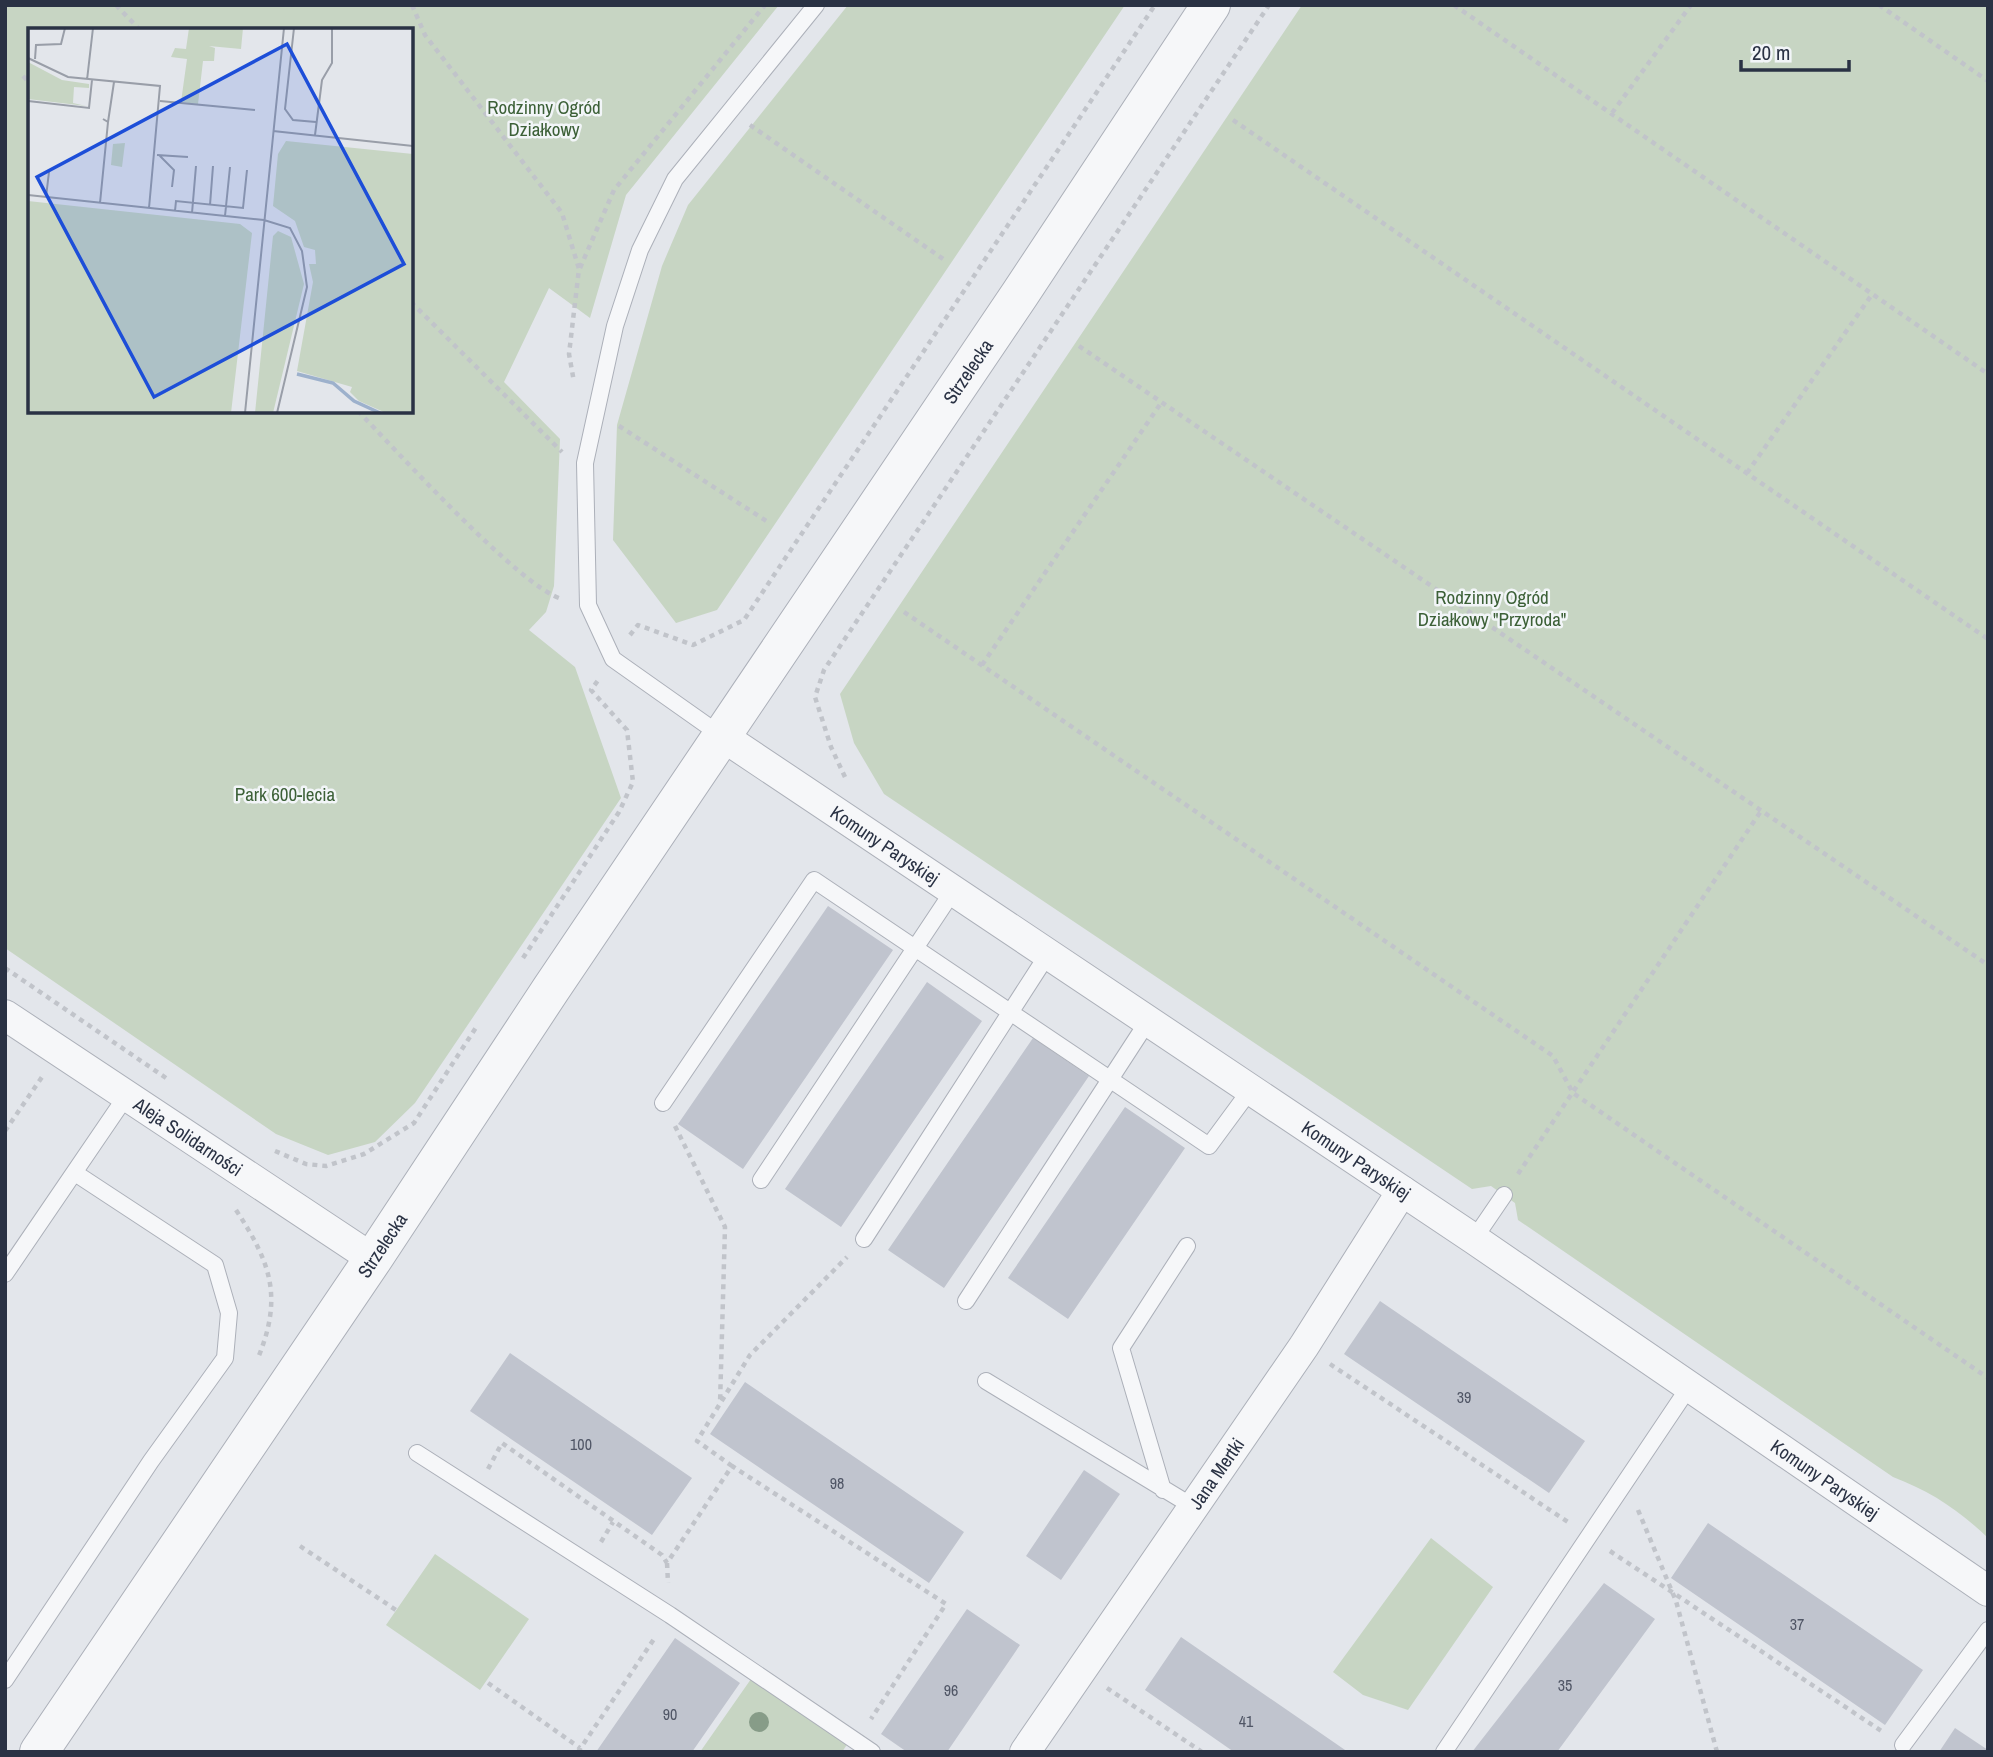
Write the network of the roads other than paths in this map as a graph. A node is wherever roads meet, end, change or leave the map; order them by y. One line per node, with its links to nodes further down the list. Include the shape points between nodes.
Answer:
1 (816, 5): 3 (lane, via 675,179 640,250 615,326 585,463 588,605 613,659)
2 (1211, 5): 3 (street, Strzelecka)
3 (722, 736): 4 (street, Komuny Paryskiej); 21 (street, Strzelecka)
4 (953, 891): 5 (lane); 6 (street, Komuny Paryskiej)
5 (915, 948): 7 (lane); 13 (lane, via 814,880); 15 (lane)
6 (1048, 954): 7 (lane); 9 (street, Komuny Paryskiej)
7 (1011, 1012): 10 (lane); 18 (lane)
8 (5, 1015): 12 (street, Aleja Solidarności)
9 (1148, 1021): 10 (lane); 11 (street, Komuny Paryskiej)
10 (1110, 1079): 11 (lane, via 1209,1146); 23 (lane)
11 (1251, 1089): 16 (street, Komuny Paryskiej)
12 (127, 1095): 14 (lane); 21 (street, Aleja Solidarności)
13 (663, 1103)
14 (75, 1173): 22 (lane); 31 (lane, via 215,1265 229,1313 225,1357)
15 (761, 1180)
16 (1402, 1191): 19 (street, Komuny Paryskiej); 28 (street, Jana Mertki, via 1304,1346)
17 (1504, 1195): 19 (lane)
18 (864, 1239)
19 (1474, 1239): 25 (street, Komuny Paryskiej)
20 (1188, 1246): 27 (lane, via 1121,1348)
21 (373, 1259): 33 (street, Strzelecka)
22 (5, 1274)
23 (966, 1301)
24 (986, 1381): 27 (lane)
25 (1689, 1387): 29 (street, Komuny Paryskiej); 36 (lane)
26 (417, 1453): 34 (lane)
27 (1163, 1490): 28 (lane)
28 (1192, 1506): 35 (street, Jana Mertki)
29 (1988, 1591)
30 (1988, 1630): 32 (lane)
31 (5, 1680)
32 (1903, 1745)
33 (38, 1752)
34 (873, 1752)
35 (1025, 1752)
36 (1444, 1752)

